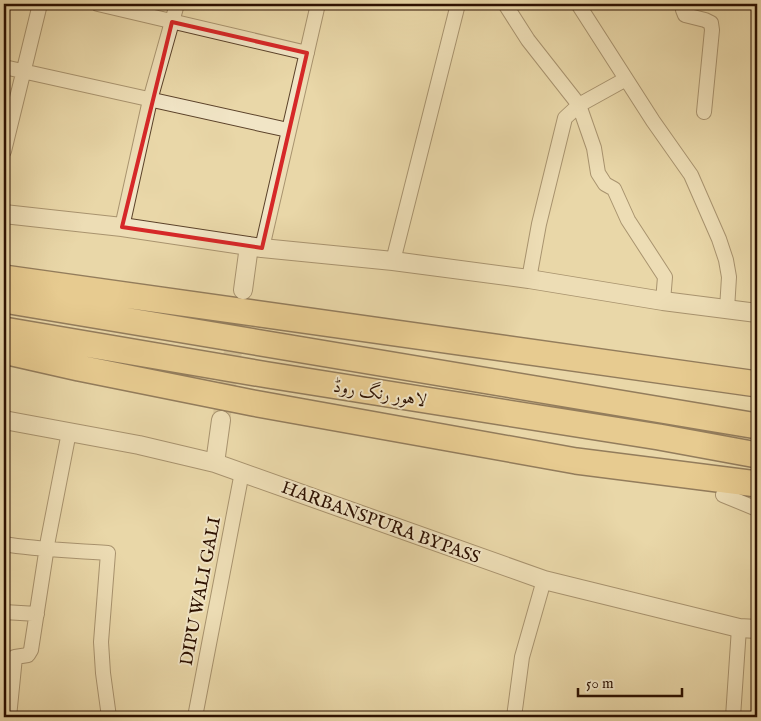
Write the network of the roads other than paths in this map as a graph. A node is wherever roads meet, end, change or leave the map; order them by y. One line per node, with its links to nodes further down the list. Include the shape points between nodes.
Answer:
1 (40, 4): 12 (street)
2 (98, 4): 9 (street)
3 (177, 4): 9 (street)
4 (318, 4): 10 (street)
5 (458, 4): 22 (street)
6 (505, 4): 15 (street, via 528,40)
7 (578, 4): 13 (street)
8 (684, 4): 16 (street, via 685,15 711,23)
9 (172, 22): 10 (street); 14 (street)
10 (307, 53): 17 (street)
11 (4, 67): 12 (street)
12 (24, 72): 14 (street); 18 (street)
13 (626, 79): 15 (street); 28 (street, via 691,175 726,260 729,277)
14 (150, 100): 17 (street); 20 (street)
15 (579, 105): 24 (street, via 565,118); 27 (street, via 594,148 598,173 605,184 614,189 628,220 665,278)
16 (704, 112)
17 (288, 130): 21 (street)
18 (4, 151)
19 (4, 214): 20 (street)
20 (122, 226): 21 (street)
21 (255, 247): 22 (street); 25 (street)
22 (392, 261): 24 (street)
23 (4, 278): 32 (highway)
24 (528, 279): 27 (street)
25 (243, 290)
26 (4, 300): 37 (highway, لاہور رنگ روڈ)
27 (663, 300): 28 (street)
28 (727, 309): 29 (street)
29 (757, 313)
30 (4, 330): 39 (highway, لاہور رنگ روڈ)
31 (4, 350): 40 (highway, via 254,403)
32 (628, 365): 33 (highway); 34 (highway)
33 (757, 384)
34 (757, 396)
35 (4, 420): 38 (street, HARBANSPURA BYPASS)
36 (221, 420): 41 (street)
37 (757, 426)
38 (69, 432): 41 (street, HARBANSPURA BYPASS); 48 (street)
39 (757, 455)
40 (576, 461): 43 (highway); 44 (highway)
41 (215, 463): 42 (street, HARBANSPURA BYPASS)
42 (242, 472): 49 (street, HARBANSPURA BYPASS); 57 (street, DIPU WALI GALI)
43 (757, 484)
44 (723, 495): 45 (highway); 46 (street)
45 (757, 502)
46 (757, 509)
47 (4, 544): 48 (street)
48 (47, 548): 51 (street); 56 (street, via 108,553 101,642)
49 (544, 580): 52 (street, HARBANSPURA BYPASS); 58 (street, via 522,657)
50 (4, 612): 51 (street)
51 (37, 614): 54 (street, via 31,650 28,655 15,657)
52 (739, 628): 53 (street, HARBANSPURA BYPASS); 59 (street)
53 (757, 629)
54 (8, 685): 55 (street)
55 (9, 717)
56 (109, 717)
57 (195, 717)
58 (514, 717)
59 (733, 717)

